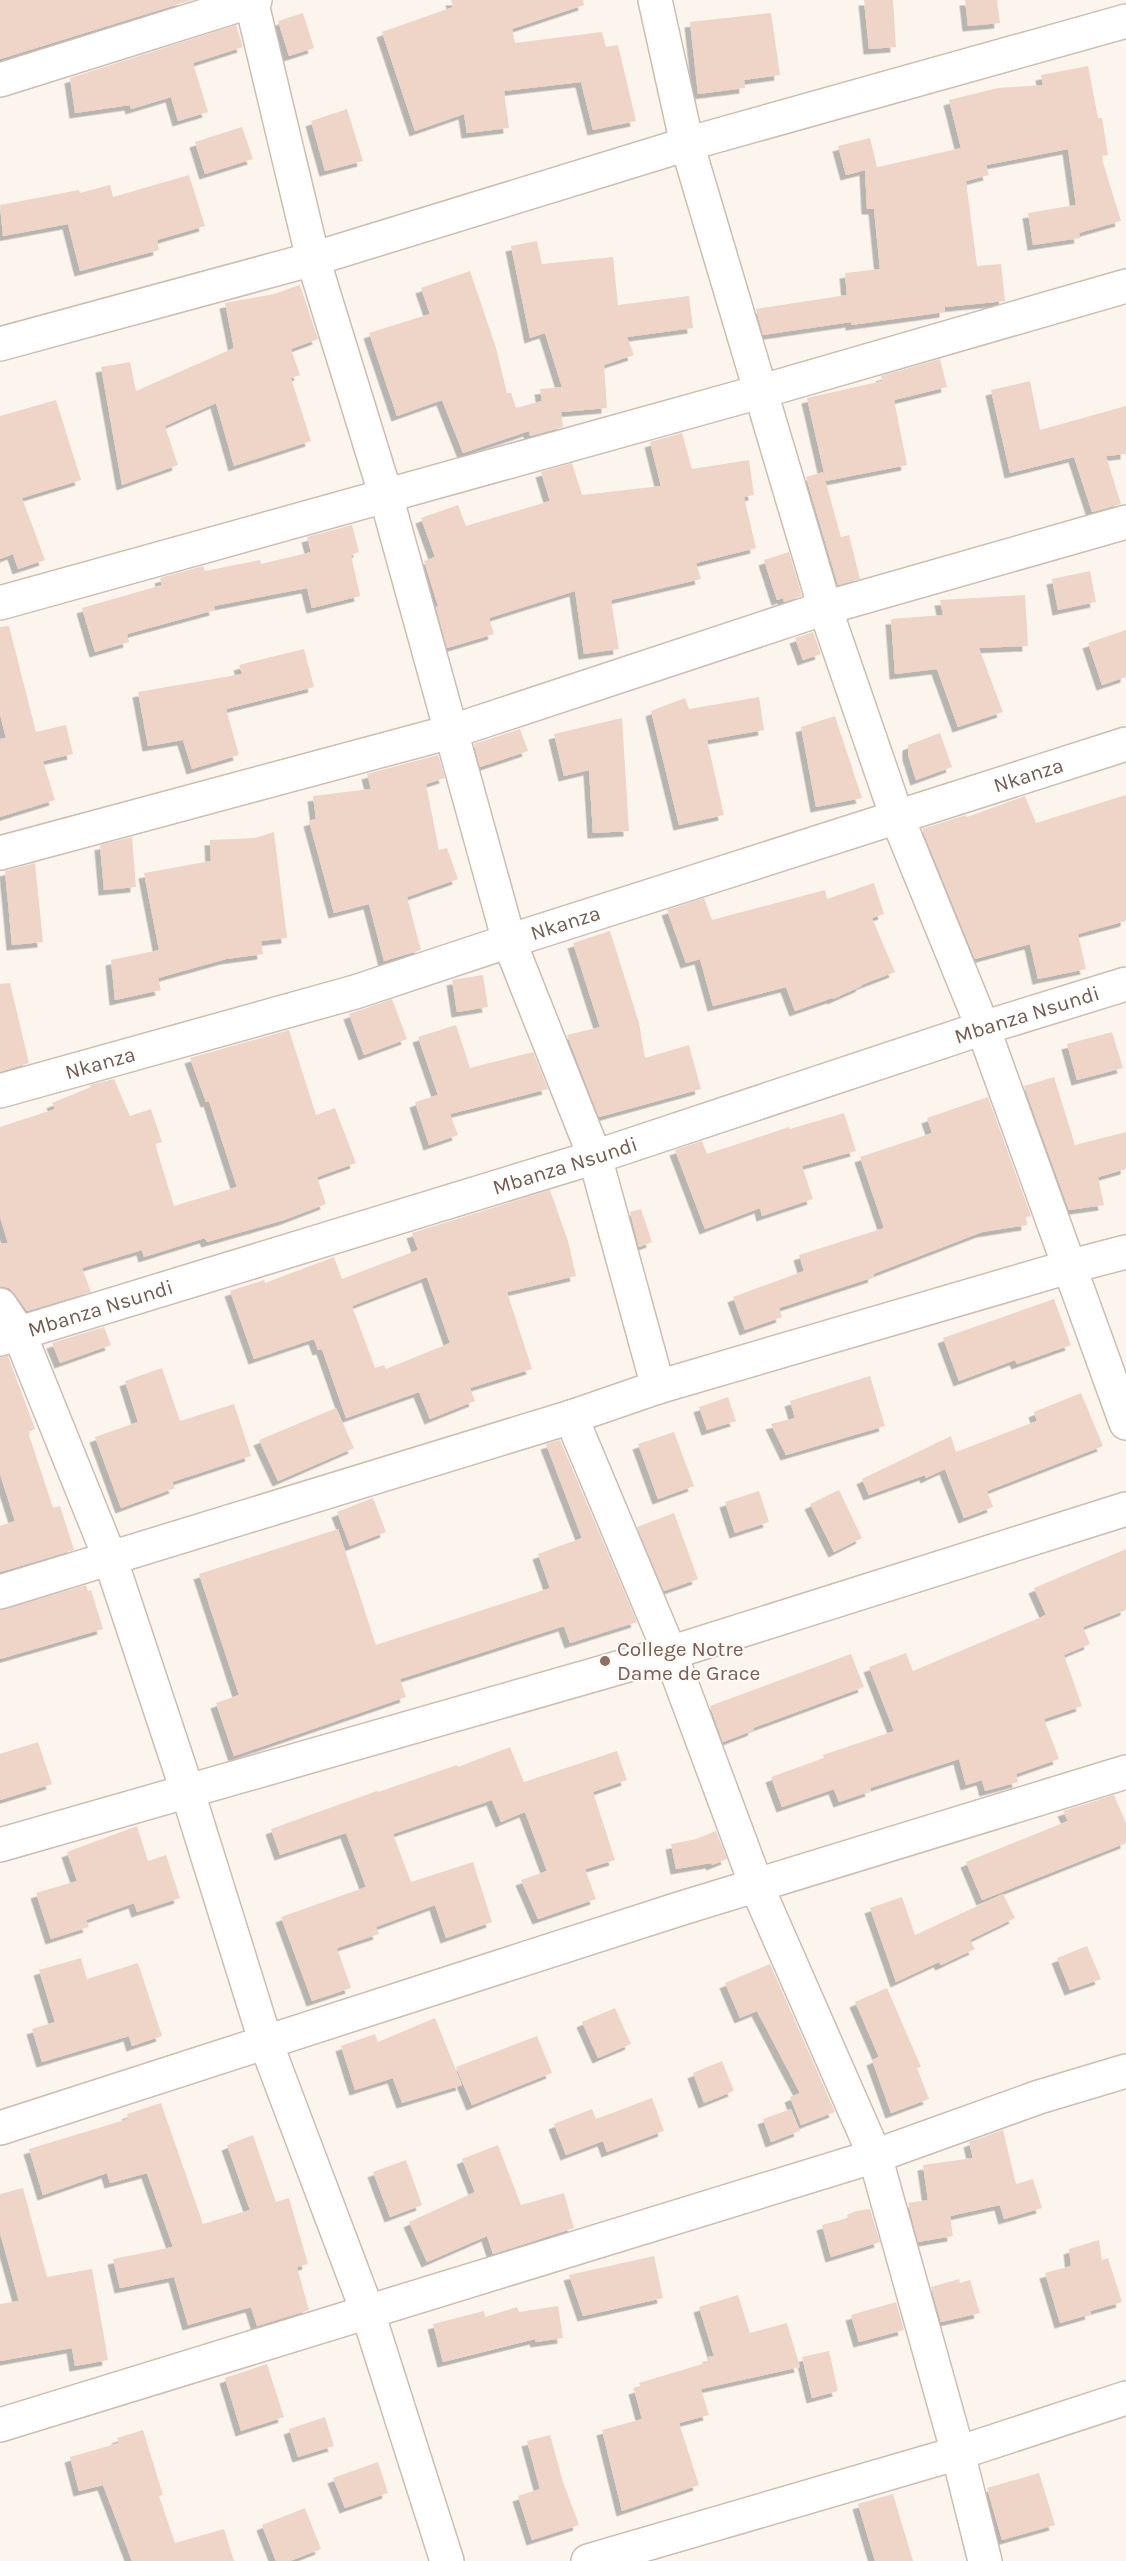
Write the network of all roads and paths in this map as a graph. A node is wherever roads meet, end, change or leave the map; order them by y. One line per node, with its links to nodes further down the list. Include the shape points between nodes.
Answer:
1 (252, 0): 4 (street); 6 (street)
2 (655, 0): 5 (street)
3 (1126, 21): 5 (street)
4 (0, 80)
5 (687, 144): 6 (street); 9 (street)
6 (313, 259): 8 (street); 10 (street)
7 (1126, 286): 9 (street)
8 (0, 344)
9 (759, 393): 10 (street); 13 (street)
10 (386, 496): 12 (street); 14 (street)
11 (1126, 522): 13 (street)
12 (0, 603)
13 (825, 608): 14 (street); 16 (street)
14 (450, 732): 17 (street); 18 (street)
15 (1126, 744): 16 (street, Nkanza)
16 (897, 817): 18 (street, Nkanza); 20 (street)
17 (0, 854)
18 (509, 941): 21 (street, Nkanza, via 356,992); 22 (street)
19 (1126, 984): 20 (street, Mbanza Nsundi)
20 (983, 1028): 22 (street, Mbanza Nsundi); 24 (street)
21 (0, 1091)
22 (595, 1157): 26 (street, Mbanza Nsundi); 27 (street)
23 (1126, 1252): 24 (street)
24 (1068, 1267): 27 (street); 29 (street)
25 (0, 1305): 26 (street)
26 (9, 1336): 31 (street)
27 (658, 1387): 28 (street)
28 (571, 1417): 31 (street); 33 (street)
29 (1126, 1423)
30 (1126, 1509): 33 (street)
31 (110, 1558): 32 (street); 35 (street)
32 (0, 1592)
33 (670, 1653): 35 (street); 37 (street)
34 (1126, 1772): 37 (street)
35 (187, 1790): 36 (street); 38 (street)
36 (0, 1845)
37 (757, 1887): 38 (street); 41 (street)
38 (266, 2043): 40 (street); 42 (street)
39 (1126, 2071): 41 (street, via 1038,2097)
40 (0, 2128)
41 (875, 2156): 42 (street); 45 (street)
42 (368, 2313): 44 (street); 46 (street)
43 (1126, 2398): 45 (street)
44 (0, 2425)
45 (958, 2452): 47 (street); 48 (street)
46 (447, 2561)
47 (588, 2561)
48 (985, 2561)

